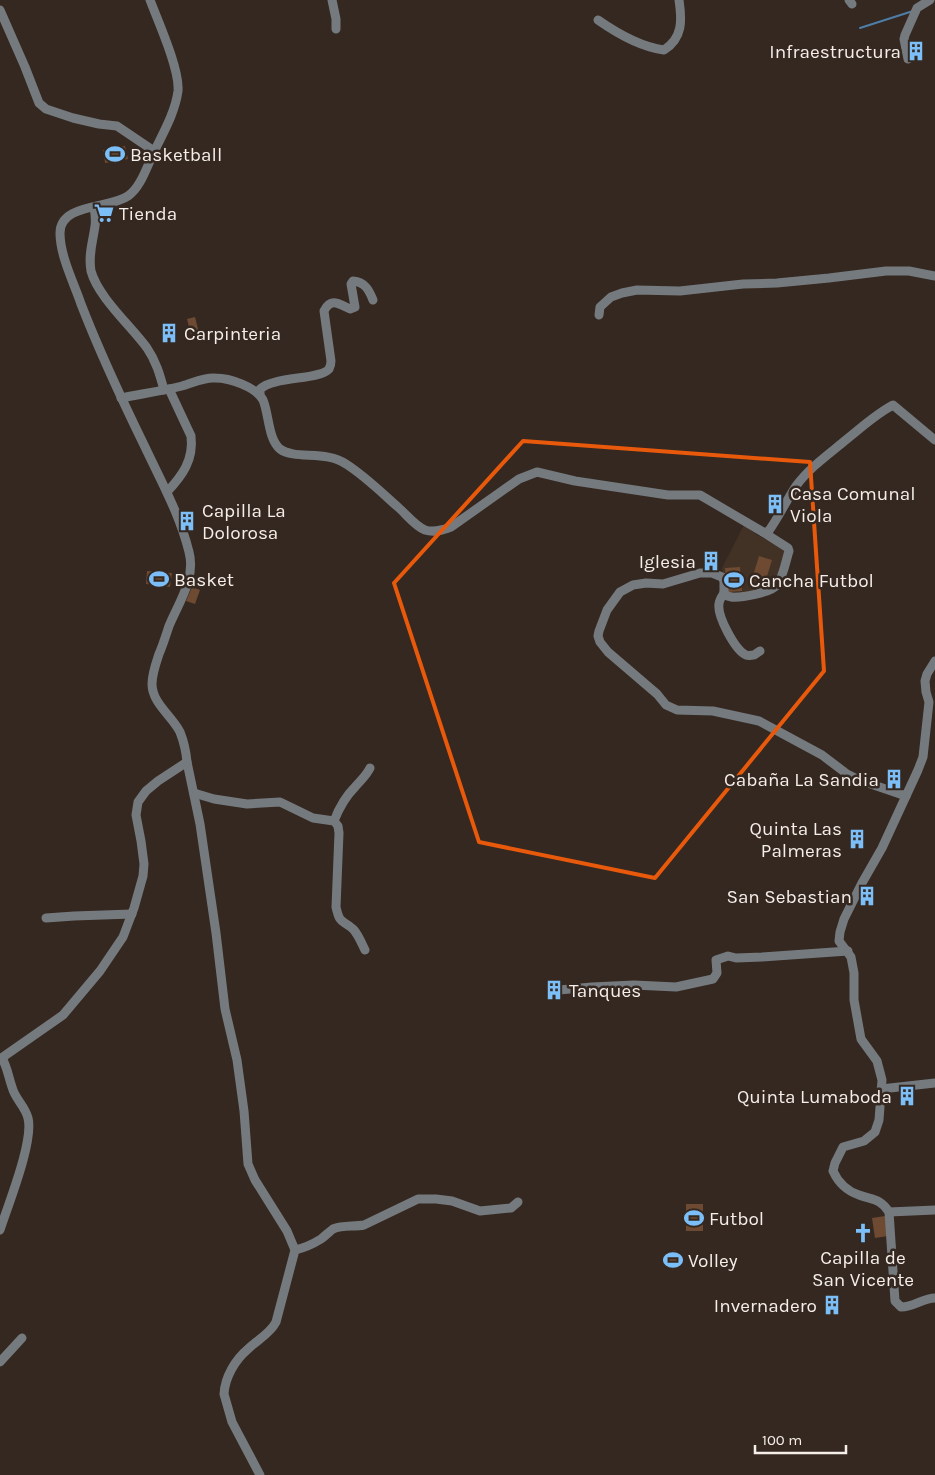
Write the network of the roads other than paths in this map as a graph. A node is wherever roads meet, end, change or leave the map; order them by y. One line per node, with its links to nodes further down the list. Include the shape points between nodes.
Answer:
1 (150, 0): 9 (street, via 176,73 178,90 170,119)
2 (332, 0): 7 (street)
3 (679, 0): 6 (street, via 678,36 672,46 664,50 634,41)
4 (930, 0): 8 (street, via 917,8 905,35)
5 (0, 10): 9 (street, via 43,107 73,118 117,126)
6 (598, 20)
7 (336, 29)
8 (908, 59)
9 (154, 151): 10 (street, via 129,196)
10 (94, 207): 14 (street, via 95,224 89,258 92,273 112,306 152,356); 16 (street, via 80,210 64,220 60,233 71,276)
11 (935, 276): 13 (street, via 909,271 886,272 777,283 637,290 612,297 600,307)
12 (373, 300): 15 (street, via 363,284 353,281 355,307 350,309 332,302 324,311 330,368 310,376 264,385)
13 (598, 315)
14 (167, 389): 15 (street, via 214,378 238,383); 16 (street); 18 (street, via 192,443 182,476)
15 (260, 394): 19 (street, via 266,406 273,440 279,448 288,453 337,458 348,464 418,526 427,530 452,527 519,479 537,472 650,492 700,495)
16 (121, 398): 18 (street)
17 (935, 440): 19 (street, via 893,405 886,408 816,464 796,486 768,532)
18 (167, 492): 24 (street, via 189,550 191,566 184,593 157,661 152,688 179,730)
19 (763, 532): 20 (street, via 789,551 778,584 766,592 732,597)
20 (724, 593): 21 (street, via 719,610 733,643 744,654 754,655); 27 (street, via 722,577 712,573 700,573 663,584 633,585 620,592 607,610 598,636 600,642 666,705 677,710 713,711 759,721 822,755 847,774)
21 (760, 651)
22 (935, 661): 23 (street, via 925,681)
23 (932, 704): 27 (street, via 923,756)
24 (187, 762): 26 (street); 29 (street, via 158,781 138,802 136,815 143,870)
25 (370, 768): 28 (street, via 341,804)
26 (194, 793): 28 (street, via 247,804 280,802 313,818); 41 (street, via 225,1009 238,1068 248,1164)
27 (906, 796): 32 (street, via 844,919 839,940)
28 (334, 821): 31 (street, via 339,834 338,917 354,930)
29 (132, 914): 30 (street); 34 (street, via 123,937 69,1009)
30 (46, 918)
31 (365, 950)
32 (848, 951): 33 (street, via 728,956 716,960 717,973 713,979 676,987 634,985); 36 (street, via 854,973 854,1000 861,1039 880,1068)
33 (559, 990)
34 (1, 1059): 40 (street, via 30,1124 23,1158)
35 (935, 1083): 36 (street)
36 (881, 1089): 39 (street, via 875,1132 864,1141 843,1147 833,1171 846,1189 874,1198)
37 (518, 1202): 41 (street, via 511,1208 480,1211 452,1201 418,1199 364,1225 333,1230)
38 (935, 1210): 39 (street)
39 (889, 1212): 42 (street, via 895,1301 904,1307)
40 (0, 1230)
41 (296, 1250): 45 (street, via 273,1328 238,1359 224,1389 232,1422)
42 (935, 1298)
43 (22, 1338): 44 (street)
44 (0, 1362)
45 (260, 1475)

